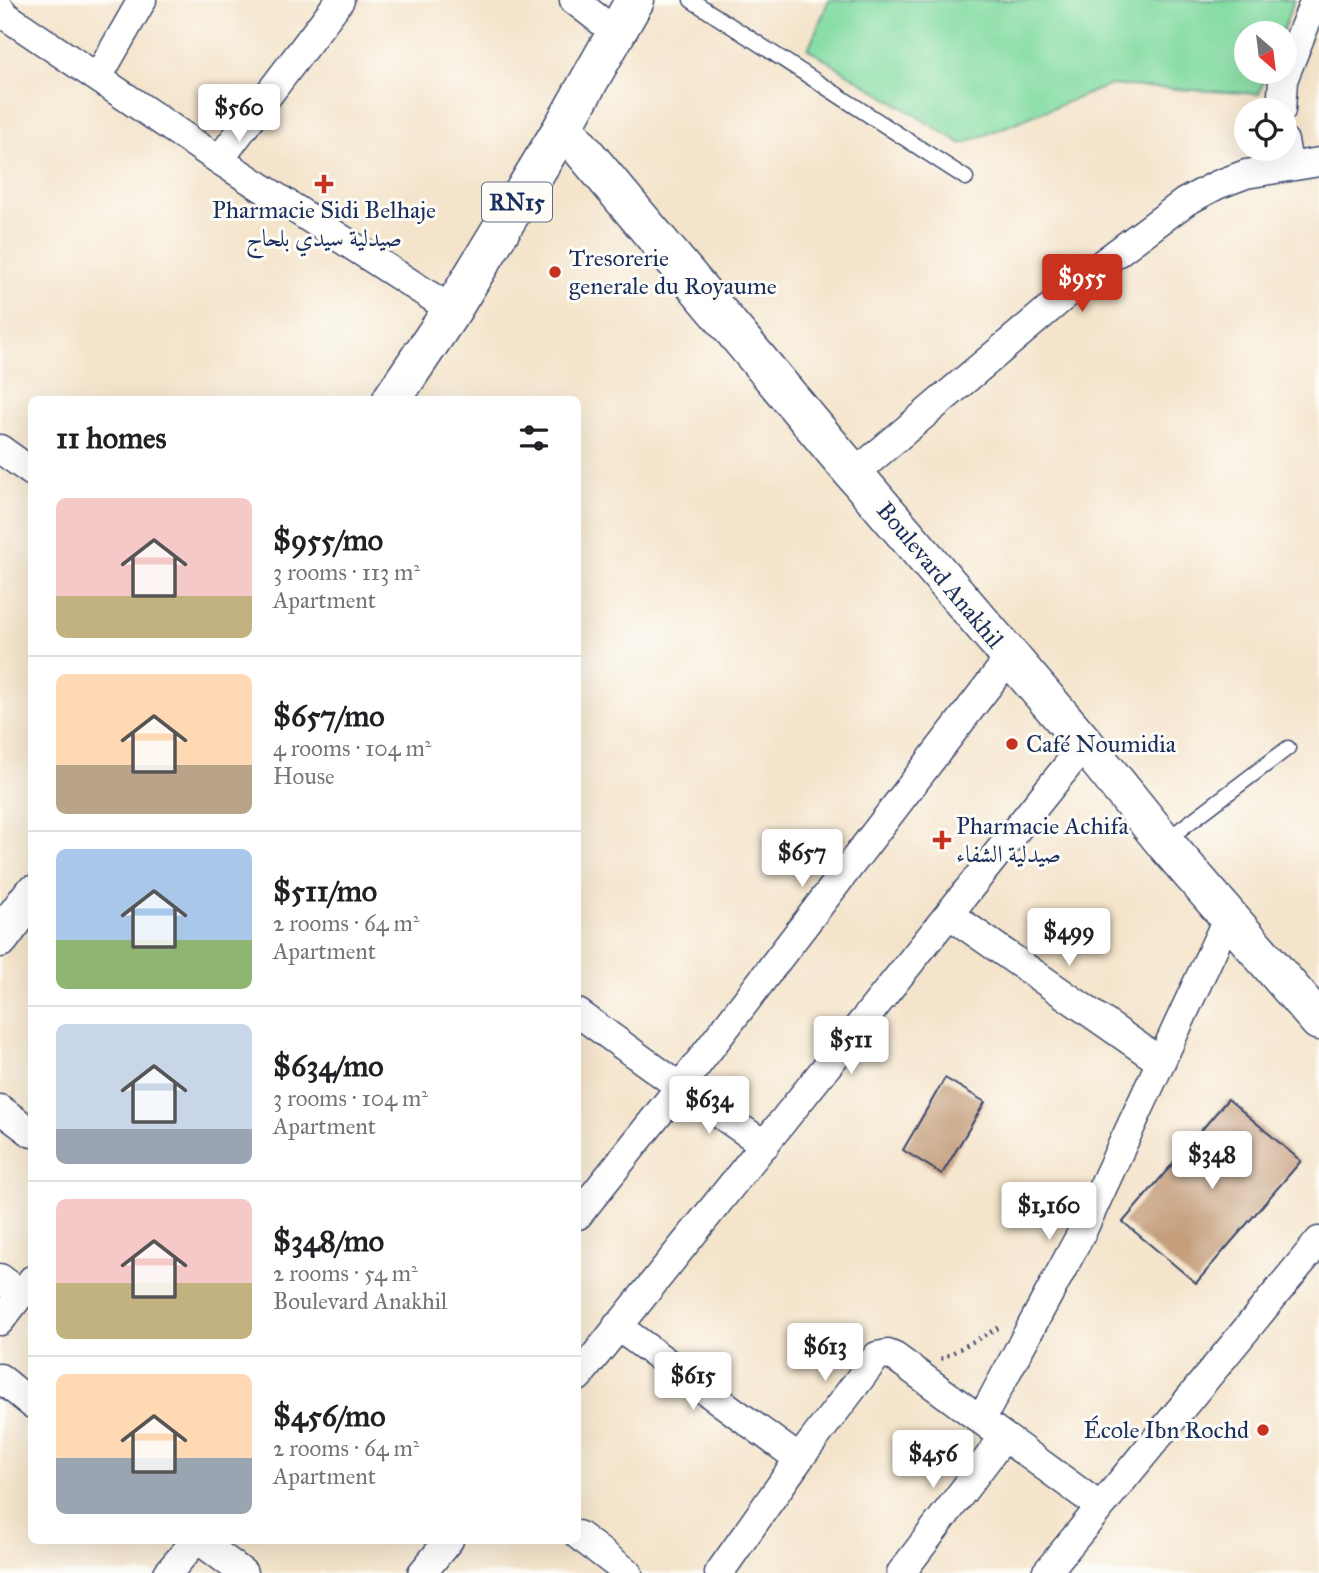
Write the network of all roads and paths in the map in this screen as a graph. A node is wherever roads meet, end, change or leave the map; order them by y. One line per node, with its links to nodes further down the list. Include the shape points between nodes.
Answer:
1 (142, 0): 9 (street)
2 (340, 0): 13 (street)
3 (574, 0): 8 (street)
4 (635, 0): 8 (street, RN15)
5 (691, 0): 16 (lane)
6 (1315, 0): 10 (street, via 1283,80)
7 (0, 9): 9 (street)
8 (615, 32): 11 (street, RN15)
9 (99, 77): 13 (street)
10 (1282, 98)
11 (563, 127): 17 (street, RN15); 21 (street, Boulevard Anakhil)
12 (1297, 156): 15 (street)
13 (219, 160): 17 (street)
14 (1273, 161): 21 (street, via 1185,202 1102,264)
15 (1319, 162)
16 (966, 178)
17 (452, 310): 18 (street, RN15)
18 (394, 396)
19 (0, 449): 20 (street)
20 (28, 469)
21 (854, 474): 22 (street, Boulevard Anakhil)
22 (1010, 657): 23 (street, Boulevard Anakhil); 33 (street)
23 (1085, 744): 25 (street, Boulevard Anakhil); 27 (street)
24 (1288, 748): 25 (lane)
25 (1164, 842): 28 (street, Boulevard Anakhil)
26 (28, 900): 29 (street)
27 (950, 915): 32 (street); 36 (street)
28 (1228, 917): 31 (street, Boulevard Anakhil); 32 (street)
29 (0, 938)
30 (581, 1015): 33 (street)
31 (1319, 1021)
32 (1161, 1062): 45 (street)
33 (680, 1087): 36 (street); 37 (street)
34 (0, 1109): 35 (street)
35 (28, 1130)
36 (765, 1145): 41 (street)
37 (581, 1211)
38 (1319, 1241): 47 (street)
39 (17, 1284): 40 (street)
40 (0, 1321)
41 (617, 1326): 42 (street); 46 (street)
42 (581, 1373)
43 (0, 1378): 44 (street)
44 (28, 1401)
45 (993, 1429): 46 (street, via 895,1357 881,1353); 47 (street); 57 (street)
46 (799, 1460): 56 (street)
47 (1099, 1506): 58 (street)
48 (581, 1537): 55 (street)
49 (194, 1544): 52 (street)
50 (203, 1544): 53 (street)
51 (446, 1544): 54 (street)
52 (168, 1573)
53 (243, 1573)
54 (422, 1573)
55 (628, 1573)
56 (719, 1573)
57 (901, 1573)
58 (1046, 1573)

